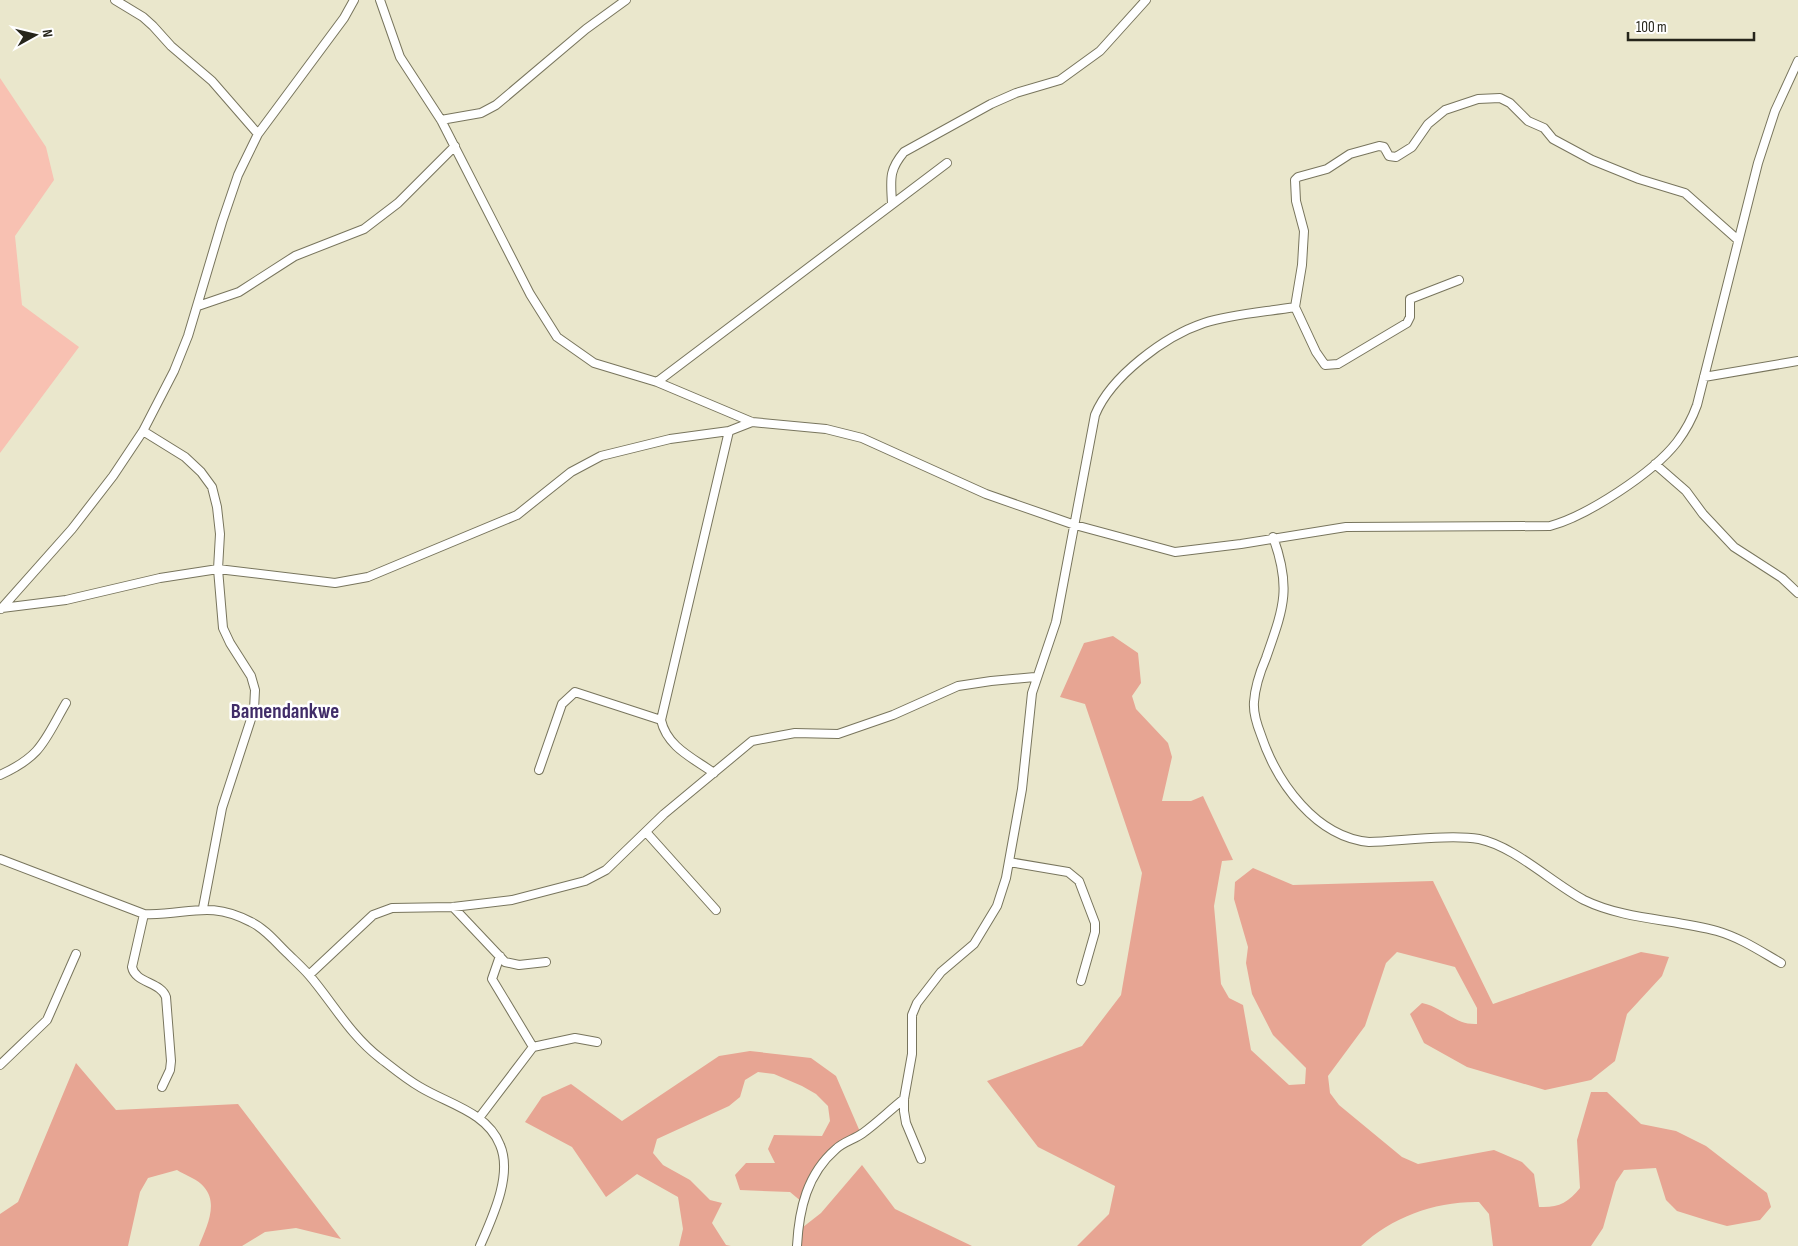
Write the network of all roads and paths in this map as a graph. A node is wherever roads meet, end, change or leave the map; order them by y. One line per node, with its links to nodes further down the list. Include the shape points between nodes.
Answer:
1 (115, 0): 8 (street, via 143,17 212,81)
2 (354, 0): 8 (street)
3 (380, 0): 7 (street, via 400,57)
4 (626, 0): 7 (street, via 586,29 496,105 481,112)
5 (1146, 0): 11 (street, via 1100,51 1060,80 991,104 904,152 894,164 891,175)
6 (1798, 61): 12 (street, via 1775,111 1760,155)
7 (441, 120): 9 (street)
8 (258, 134): 14 (street, via 235,184)
9 (455, 146): 14 (street, via 398,203 364,229 295,256 239,292); 18 (street, via 530,294 557,337 594,362)
10 (947, 163): 11 (street)
11 (892, 204): 18 (street)
12 (1738, 240): 15 (street, via 1685,193 1592,160 1553,139 1544,128 1528,121 1500,98 1478,99 1445,110 1428,124 1412,147 1396,157 1389,156 1384,147 1379,146 1350,154 1324,170 1296,178 1293,184 1304,231); 17 (street)
13 (1459, 280): 15 (street, via 1410,299 1410,317 1401,328 1331,366 1326,365 1316,352)
14 (198, 306): 20 (street, via 174,372)
15 (1295, 307): 23 (street, via 1205,323 1172,338 1121,376 1108,390 1095,415)
16 (1798, 361): 17 (street)
17 (1704, 378): 22 (street, via 1690,424 1676,444)
18 (657, 382): 19 (street)
19 (752, 422): 21 (street); 23 (street, via 826,429 862,438 986,494)
20 (143, 431): 25 (street, via 185,457 202,472 212,487 218,507 220,534); 27 (street, via 72,529)
21 (729, 431): 25 (street, via 670,439 602,456 572,472 517,515 368,578 335,583); 30 (street)
22 (1655, 464): 24 (street, via 1569,521 1550,526 1346,527); 26 (street, via 1686,491 1734,547)
23 (1075, 526): 24 (street, via 1175,552); 28 (street, via 1056,622)
24 (1273, 537): 44 (street, via 1282,564 1285,596 1258,678 1255,717 1267,754 1287,787 1307,810 1342,836 1353,840 1467,838 1494,843 1584,900 1649,918 1716,931 1742,940)
25 (218, 569): 27 (street, via 160,578 66,600); 38 (street, via 223,628 251,676 255,690 254,710 222,808)
26 (1798, 592)
27 (1, 609)
28 (1036, 677): 32 (street, via 958,686 838,734 795,733 760,738 746,745); 36 (street)
29 (66, 703): 33 (street, via 38,751 27,762)
30 (662, 720): 31 (street, via 575,692 562,704); 32 (street, via 664,732 673,745)
31 (539, 770)
32 (714, 772): 34 (street)
33 (0, 775)
34 (646, 832): 37 (street, via 596,877 512,900); 39 (street)
35 (0, 859): 40 (street)
36 (1009, 862): 46 (street, via 1068,872 1079,881 1095,923); 51 (street, via 996,906 974,944 941,972 913,1009 912,1054)
37 (453, 907): 42 (street); 45 (street, via 403,907 382,911)
38 (203, 908): 40 (street, via 162,915); 45 (street, via 231,912 253,923 273,938)
39 (716, 910)
40 (144, 914): 50 (street, via 132,967 136,975 161,990 166,997 171,1061)
41 (76, 954): 49 (street, via 47,1020)
42 (500, 956): 43 (street, via 513,965); 48 (street, via 492,979)
43 (546, 962)
44 (1781, 963)
45 (309, 975): 52 (street, via 357,1039 418,1087)
46 (1081, 980)
47 (598, 1042): 48 (street, via 567,1038)
48 (533, 1047): 52 (street)
49 (0, 1065)
50 (162, 1087)
51 (904, 1099): 53 (street, via 906,1123); 55 (street, via 861,1134 836,1148 810,1182 802,1202)
52 (479, 1118): 54 (street, via 497,1136 504,1168 497,1208)
53 (921, 1159)
54 (480, 1246)
55 (797, 1246)

